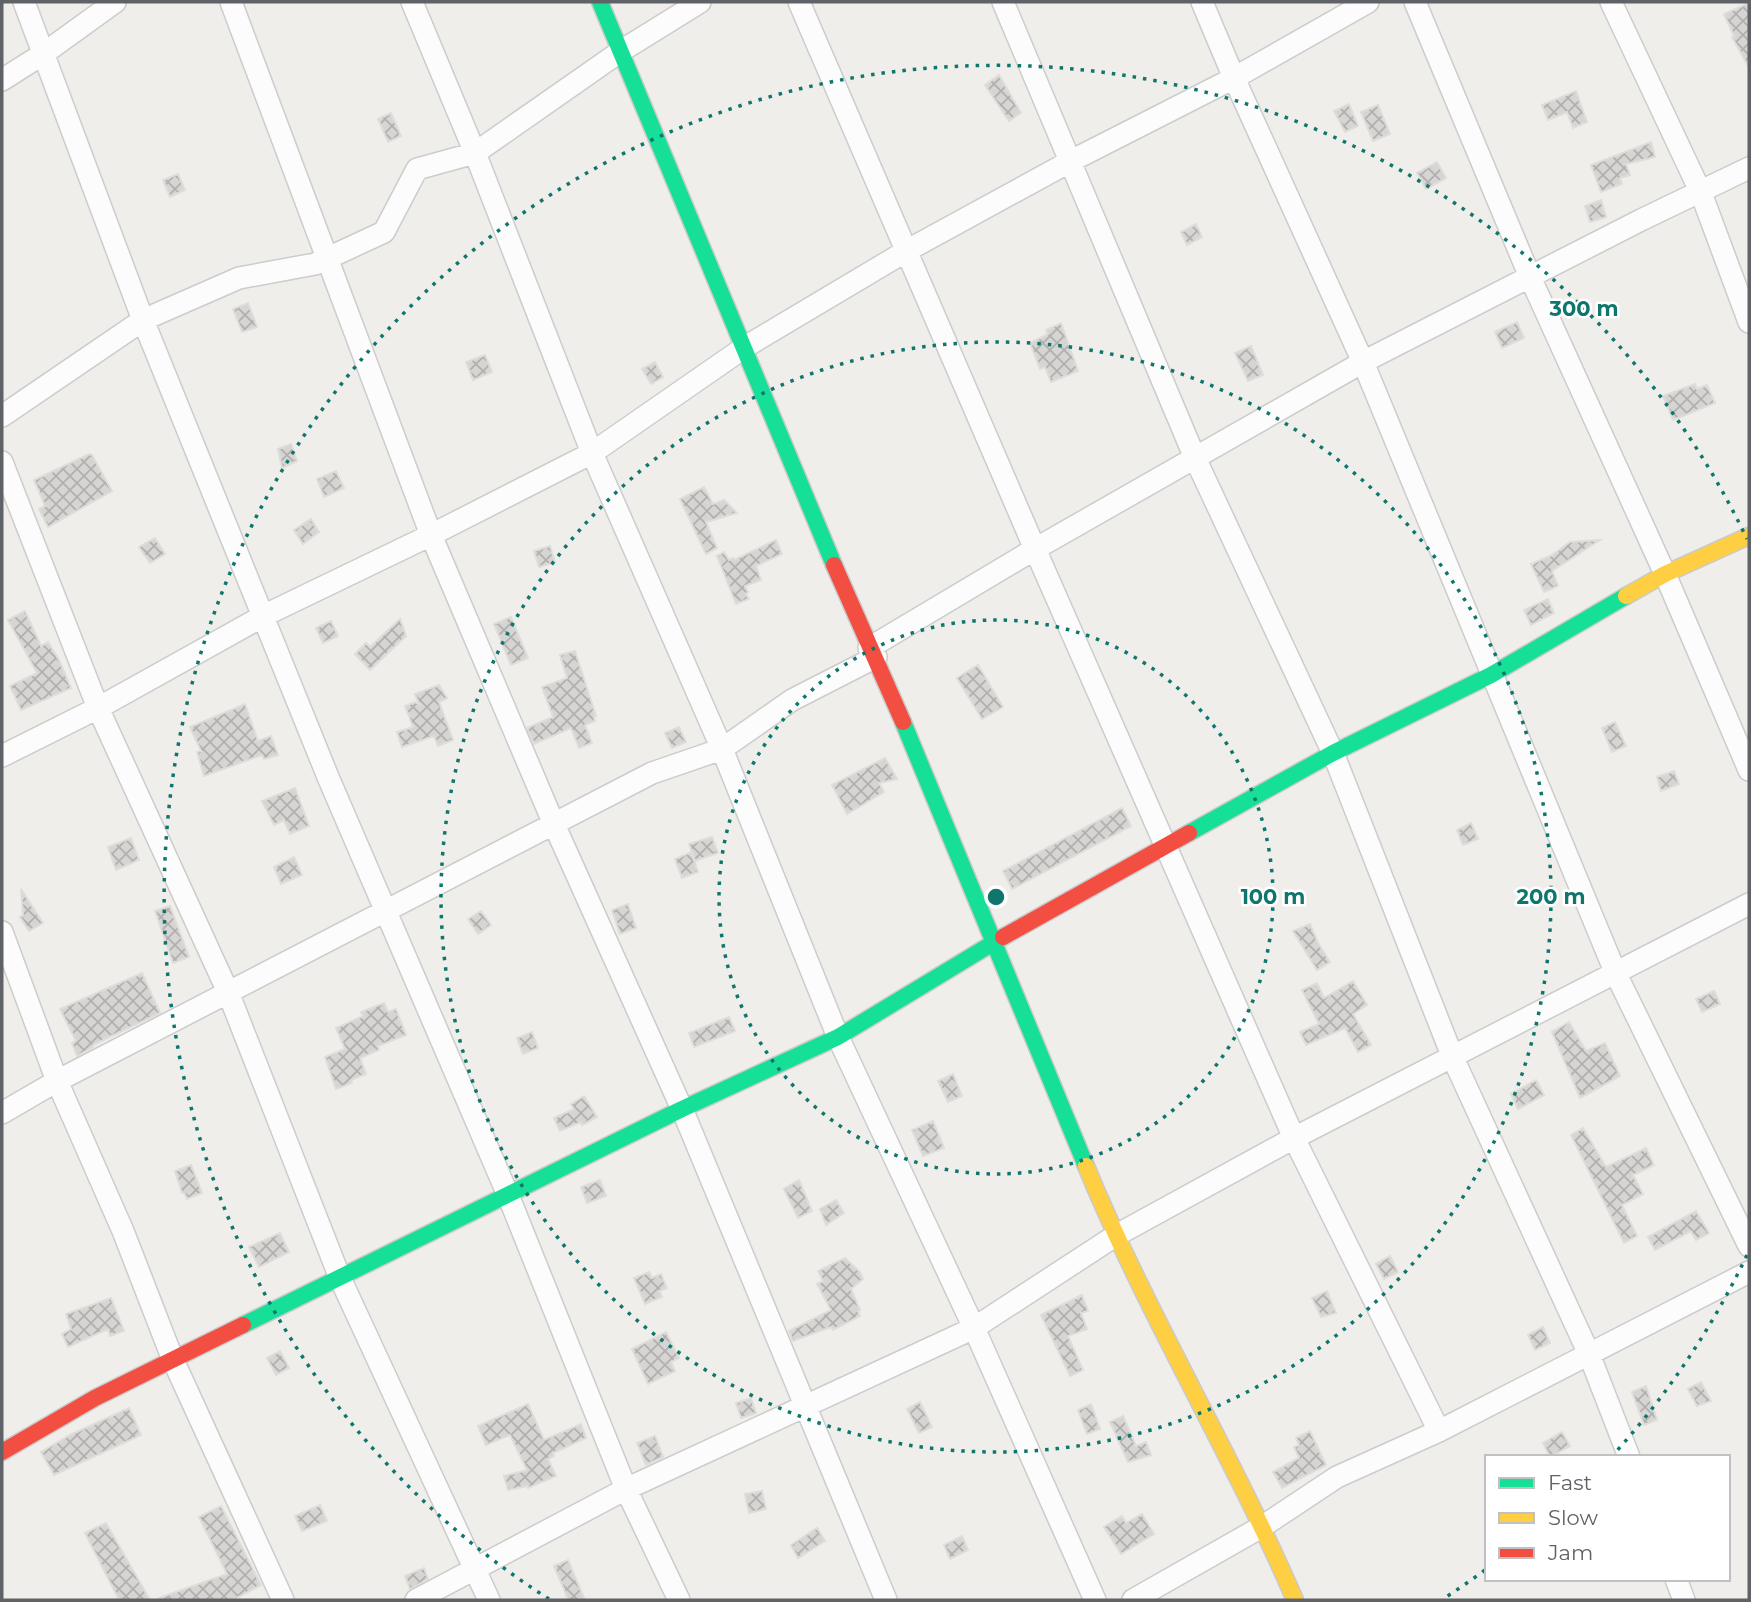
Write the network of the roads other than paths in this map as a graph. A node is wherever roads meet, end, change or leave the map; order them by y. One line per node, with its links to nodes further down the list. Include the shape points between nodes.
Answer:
1 (24, 2): 14 (street)
2 (115, 2): 14 (street)
3 (231, 2): 22 (street)
4 (412, 2): 17 (street)
5 (600, 2): 13 (street)
6 (700, 2): 13 (street)
7 (799, 2): 21 (street)
8 (1003, 2): 18 (street)
9 (1202, 2): 15 (street)
10 (1368, 2): 15 (street)
11 (1415, 2): 23 (street)
12 (1611, 2): 20 (street)
13 (621, 51): 17 (street); 26 (street)
14 (43, 54): 16 (street); 24 (street)
15 (1234, 78): 18 (street); 27 (street)
16 (2, 80)
17 (475, 153): 22 (street, via 417,169 384,232); 29 (street)
18 (1069, 162): 21 (street); 30 (street)
19 (1749, 168): 20 (street)
20 (1701, 193): 23 (street); 25 (street)
21 (908, 250): 26 (street); 34 (street)
22 (327, 260): 24 (street, via 239,278); 32 (street)
23 (1530, 277): 27 (street); 35 (street)
24 (144, 320): 28 (street); 36 (street)
25 (1749, 322)
26 (745, 347): 29 (street); 37 (street)
27 (1363, 362): 30 (street); 38 (street)
28 (2, 416)
29 (592, 453): 32 (street); 40 (street)
30 (1195, 458): 34 (street); 41 (street)
31 (2, 462): 39 (street)
32 (431, 535): 36 (street); 44 (street)
33 (1749, 536): 35 (street)
34 (1035, 550): 37 (street); 45 (street)
35 (1665, 574): 38 (street); 43 (street)
36 (263, 616): 39 (street); 47 (street)
37 (872, 652): 40 (street); 49 (street)
38 (1491, 675): 41 (street); 50 (street)
39 (98, 708): 42 (street); 51 (street)
40 (722, 749): 44 (street, via 652,773); 52 (street)
41 (1333, 753): 45 (street); 53 (street)
42 (2, 756)
43 (1749, 770)
44 (554, 822): 47 (street); 55 (street)
45 (1166, 847): 49 (street); 57 (street)
46 (1749, 904): 50 (street)
47 (386, 911): 51 (street); 58 (street)
48 (2, 932): 54 (street)
49 (995, 941): 52 (street); 59 (street)
50 (1616, 974): 53 (street); 60 (street)
51 (228, 992): 54 (street); 62 (street)
52 (838, 1037): 55 (street); 63 (street)
53 (1453, 1058): 57 (street); 64 (street)
54 (57, 1081): 56 (street); 65 (street)
55 (682, 1109): 58 (street); 66 (street)
56 (2, 1113)
57 (1294, 1138): 59 (street); 67 (street)
58 (508, 1195): 62 (street); 70 (street)
59 (1115, 1236): 63 (street); 71 (street)
60 (1749, 1246)
61 (1749, 1272): 64 (street)
62 (340, 1278): 65 (street); 72 (street)
63 (974, 1328): 66 (street); 79 (street)
64 (1589, 1354): 67 (street); 69 (street)
65 (173, 1360): 68 (street); 74 (street)
66 (805, 1407): 70 (street); 78 (street)
67 (1439, 1431): 71 (street, via 1337,1477)
68 (2, 1452)
69 (1628, 1455)
70 (626, 1489): 72 (street); 77 (street)
71 (1263, 1526): 80 (street); 81 (street)
72 (475, 1568): 75 (street); 76 (street)
73 (1677, 1581): 82 (street)
74 (283, 1600)
75 (416, 1600)
76 (489, 1600)
77 (679, 1600)
78 (886, 1600)
79 (1095, 1600)
80 (1133, 1600)
81 (1295, 1600)
82 (1684, 1600)

